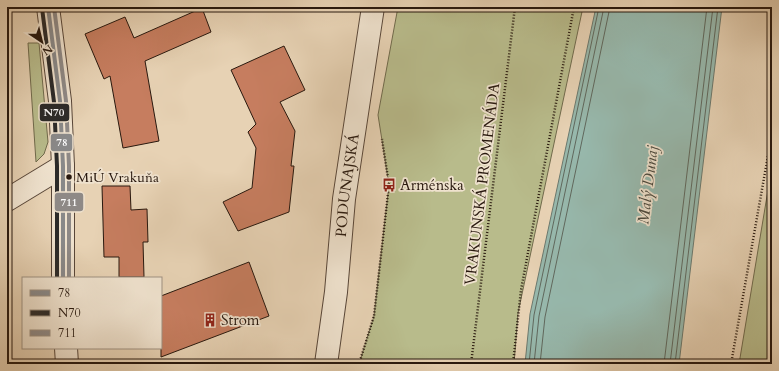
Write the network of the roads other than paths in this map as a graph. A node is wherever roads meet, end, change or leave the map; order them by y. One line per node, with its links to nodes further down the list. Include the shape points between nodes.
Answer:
1 (48, 7): 3 (street, via 60,101)
2 (374, 7): 8 (street, PODUNAJSKÁ, via 344,199 336,292)
3 (63, 166): 4 (street); 5 (street)
4 (7, 200)
5 (63, 277)
6 (66, 349): 7 (street)
7 (67, 364)
8 (326, 364)

